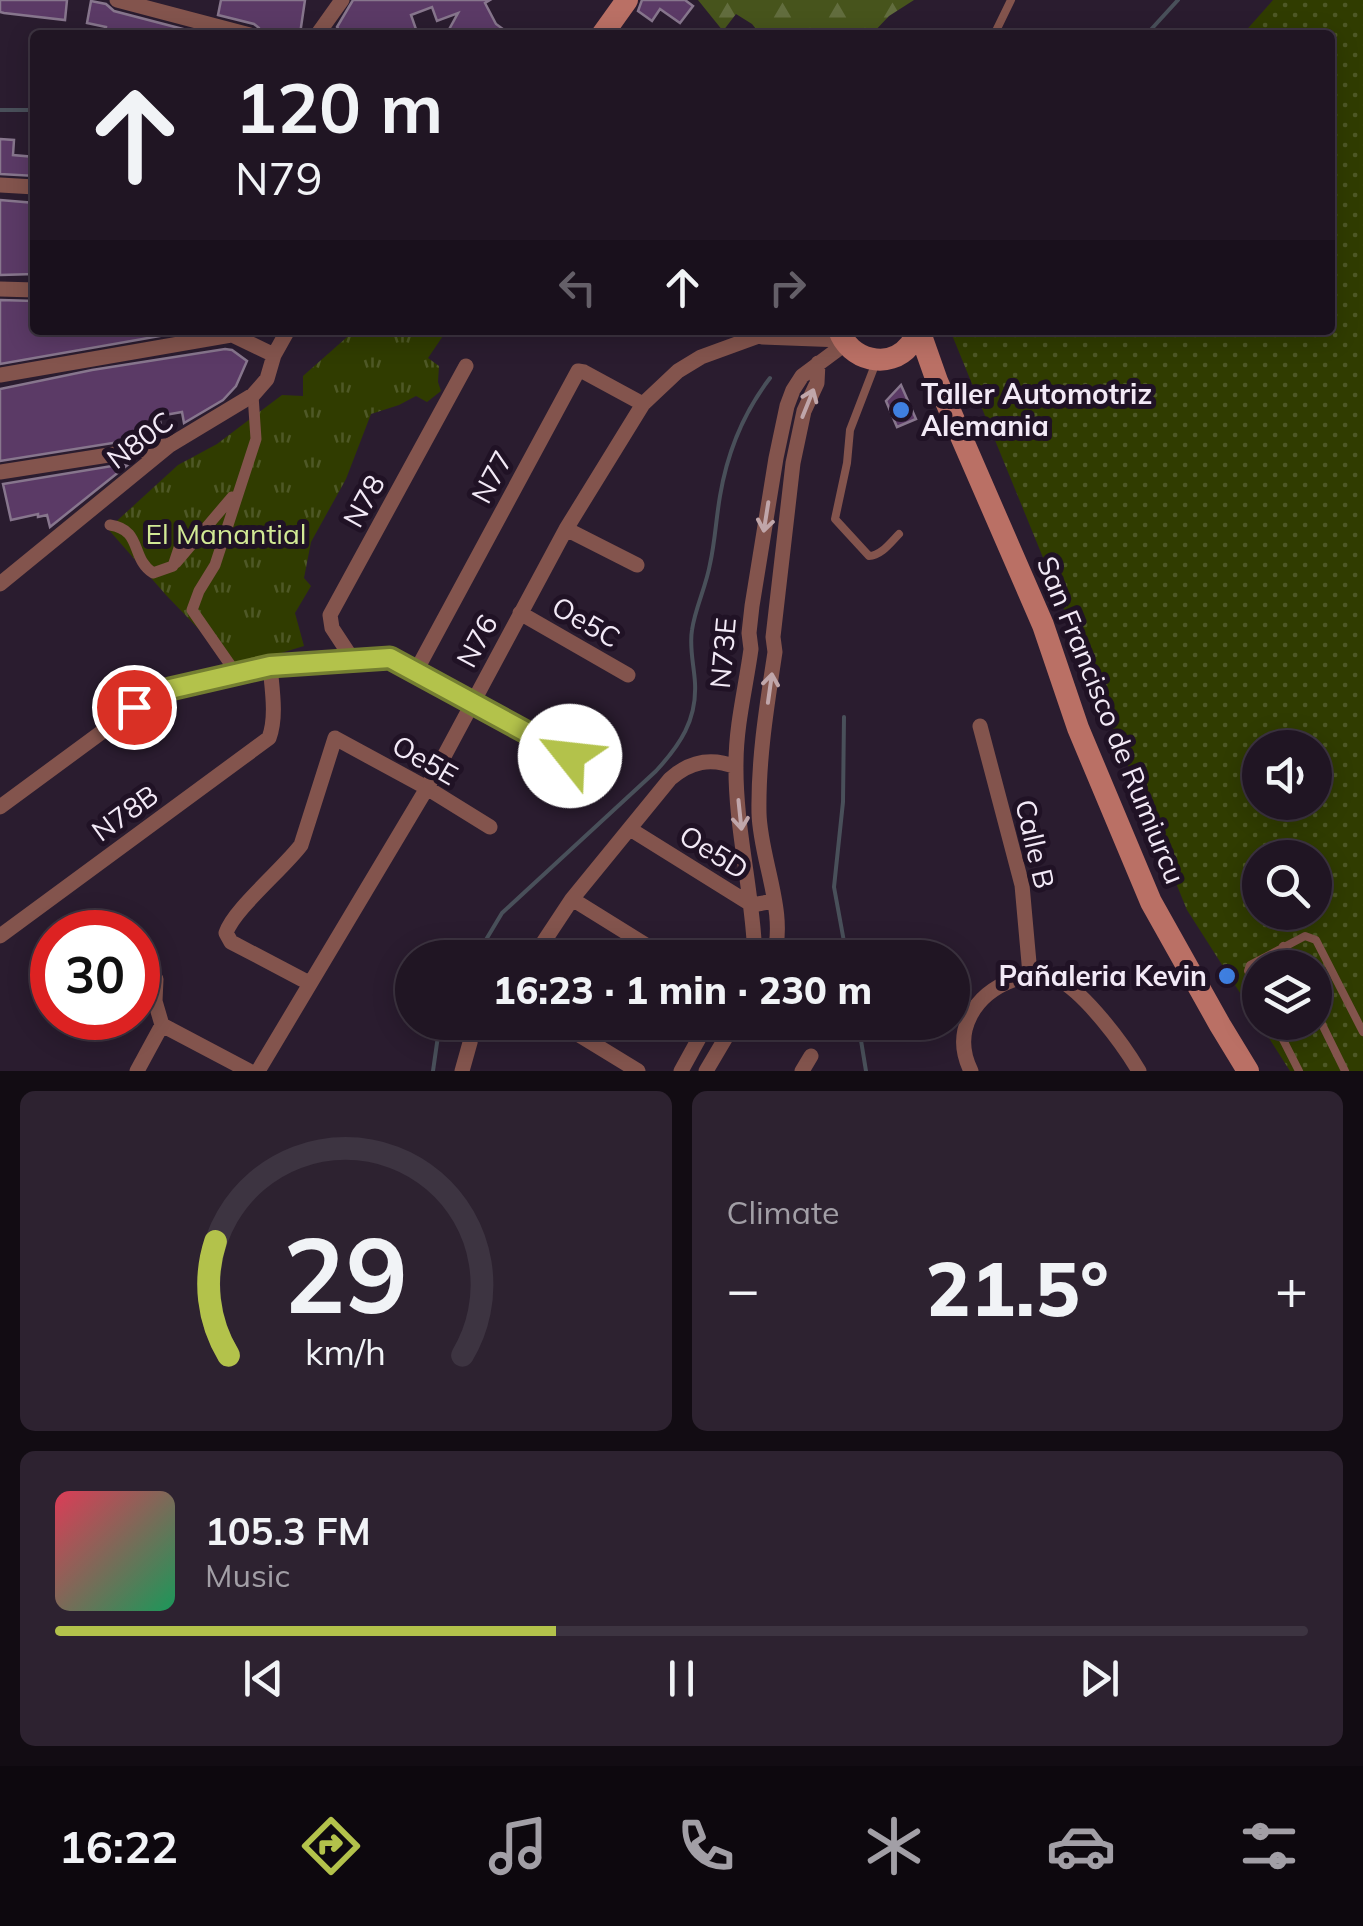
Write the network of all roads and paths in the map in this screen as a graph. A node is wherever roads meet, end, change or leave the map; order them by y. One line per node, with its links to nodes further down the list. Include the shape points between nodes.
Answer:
1 (116, 0): 5 (street)
2 (342, 0): 6 (street)
3 (627, 0): 7 (main road)
4 (1011, 0): 8 (lane)
5 (231, 30)
6 (320, 30)
7 (606, 30)
8 (996, 30)
9 (0, 185): 10 (street)
10 (30, 186)
11 (0, 289): 12 (street)
12 (30, 290)
13 (211, 335): 25 (street)
14 (233, 335): 21 (street)
15 (285, 335): 21 (street, N80C)
16 (761, 335): 19 (street, N76)
17 (916, 335): 22 (main road, via 910,346)
18 (920, 335): 26 (main road, San Francisco de Rumiurcu)
19 (758, 336): 20 (street, N76); 28 (street, N76, via 701,357)
20 (842, 338): 22 (main road, via 859,356); 23 (street, N73E)
21 (274, 355): 27 (street, N80C)
22 (886, 359): 26 (main road); 36 (lane, via 850,430 836,520 868,556)
23 (818, 362): 30 (street, N73E, via 793,390); 31 (street, N73E, one-way to 23)
24 (466, 366): 48 (street, N78, via 330,615)
25 (0, 375)
26 (937, 381): 94 (main road, San Francisco de Rumiurcu, via 1044,625 1078,728 1151,902)
27 (252, 395): 29 (street, N80C); 33 (street, via 256,439)
28 (643, 404): 35 (street, N76); 50 (street, N77, via 578,371)
29 (170, 445): 32 (street); 38 (street, N80C)
30 (776, 458): 31 (street); 43 (street, N73E, one-way to 43)
31 (792, 462): 44 (street, N73E)
32 (0, 472)
33 (240, 488): 39 (street); 51 (street, via 215,566 192,610)
34 (110, 524): 39 (street, via 132,535 144,568 154,574)
35 (566, 529): 40 (street); 45 (street, N76)
36 (899, 534)
37 (180, 545): 39 (street)
38 (24, 566): 41 (street); 42 (street, N80C)
39 (173, 566)
40 (638, 566)
41 (0, 570)
42 (0, 584)
43 (752, 606): 44 (street); 46 (street, N73E)
44 (777, 608): 47 (street, N73E)
45 (520, 613): 52 (street, Oe5C); 53 (street, N76)
46 (749, 634): 47 (street); 56 (street, N73E)
47 (773, 637): 62 (street, N73E, one-way to 47, via 758,817)
48 (353, 660): 49 (street); 50 (street, via 390,658)
49 (270, 666): 51 (street); 64 (street, N78B, via 269,738)
50 (416, 671): 53 (street)
51 (234, 675): 58 (street, via 148,698)
52 (628, 675)
53 (472, 702): 55 (street); 57 (street, N76)
54 (980, 726): 72 (street, Calle B, via 1022,886)
55 (570, 756)
56 (736, 768): 60 (street, via 712,762 686,766); 63 (street, N73E, one-way to 63)
57 (427, 788): 59 (street, Oe5E); 73 (street, N76); 73 (street, Oe5E, via 335,738 301,845 226,933 230,942)
58 (0, 807)
59 (490, 827)
60 (630, 829): 61 (street); 63 (street, Oe5D)
61 (572, 899): 65 (street); 66 (street)
62 (774, 901): 63 (street, Oe5D); 68 (street, N73E)
63 (752, 906): 67 (street, N73E)
64 (0, 936)
65 (545, 940)
66 (627, 940)
67 (754, 940)
68 (776, 940)
69 (1283, 946): 70 (lane); 71 (lane); 76 (lane, via 1306,936 1316,940)
70 (1276, 950)
71 (1285, 950)
72 (1030, 974): 92 (street, via 986,993 974,1007 964,1044); 93 (street, via 1056,978 1084,1000)
73 (308, 983): 86 (street, N76)
74 (160, 1019): 75 (street)
75 (162, 1026): 84 (street); 85 (street)
76 (1363, 1032)
77 (471, 1040): 87 (street)
78 (698, 1040): 89 (street)
79 (724, 1040): 90 (street)
80 (1283, 1040): 95 (lane)
81 (1330, 1040): 96 (lane)
82 (589, 1041): 88 (street)
83 (811, 1056): 91 (street)
84 (137, 1071)
85 (250, 1071)
86 (258, 1071)
87 (462, 1071)
88 (638, 1071)
89 (681, 1071)
90 (706, 1071)
91 (802, 1071)
92 (971, 1071)
93 (1139, 1071)
94 (1248, 1071)
95 (1298, 1071)
96 (1345, 1071)

